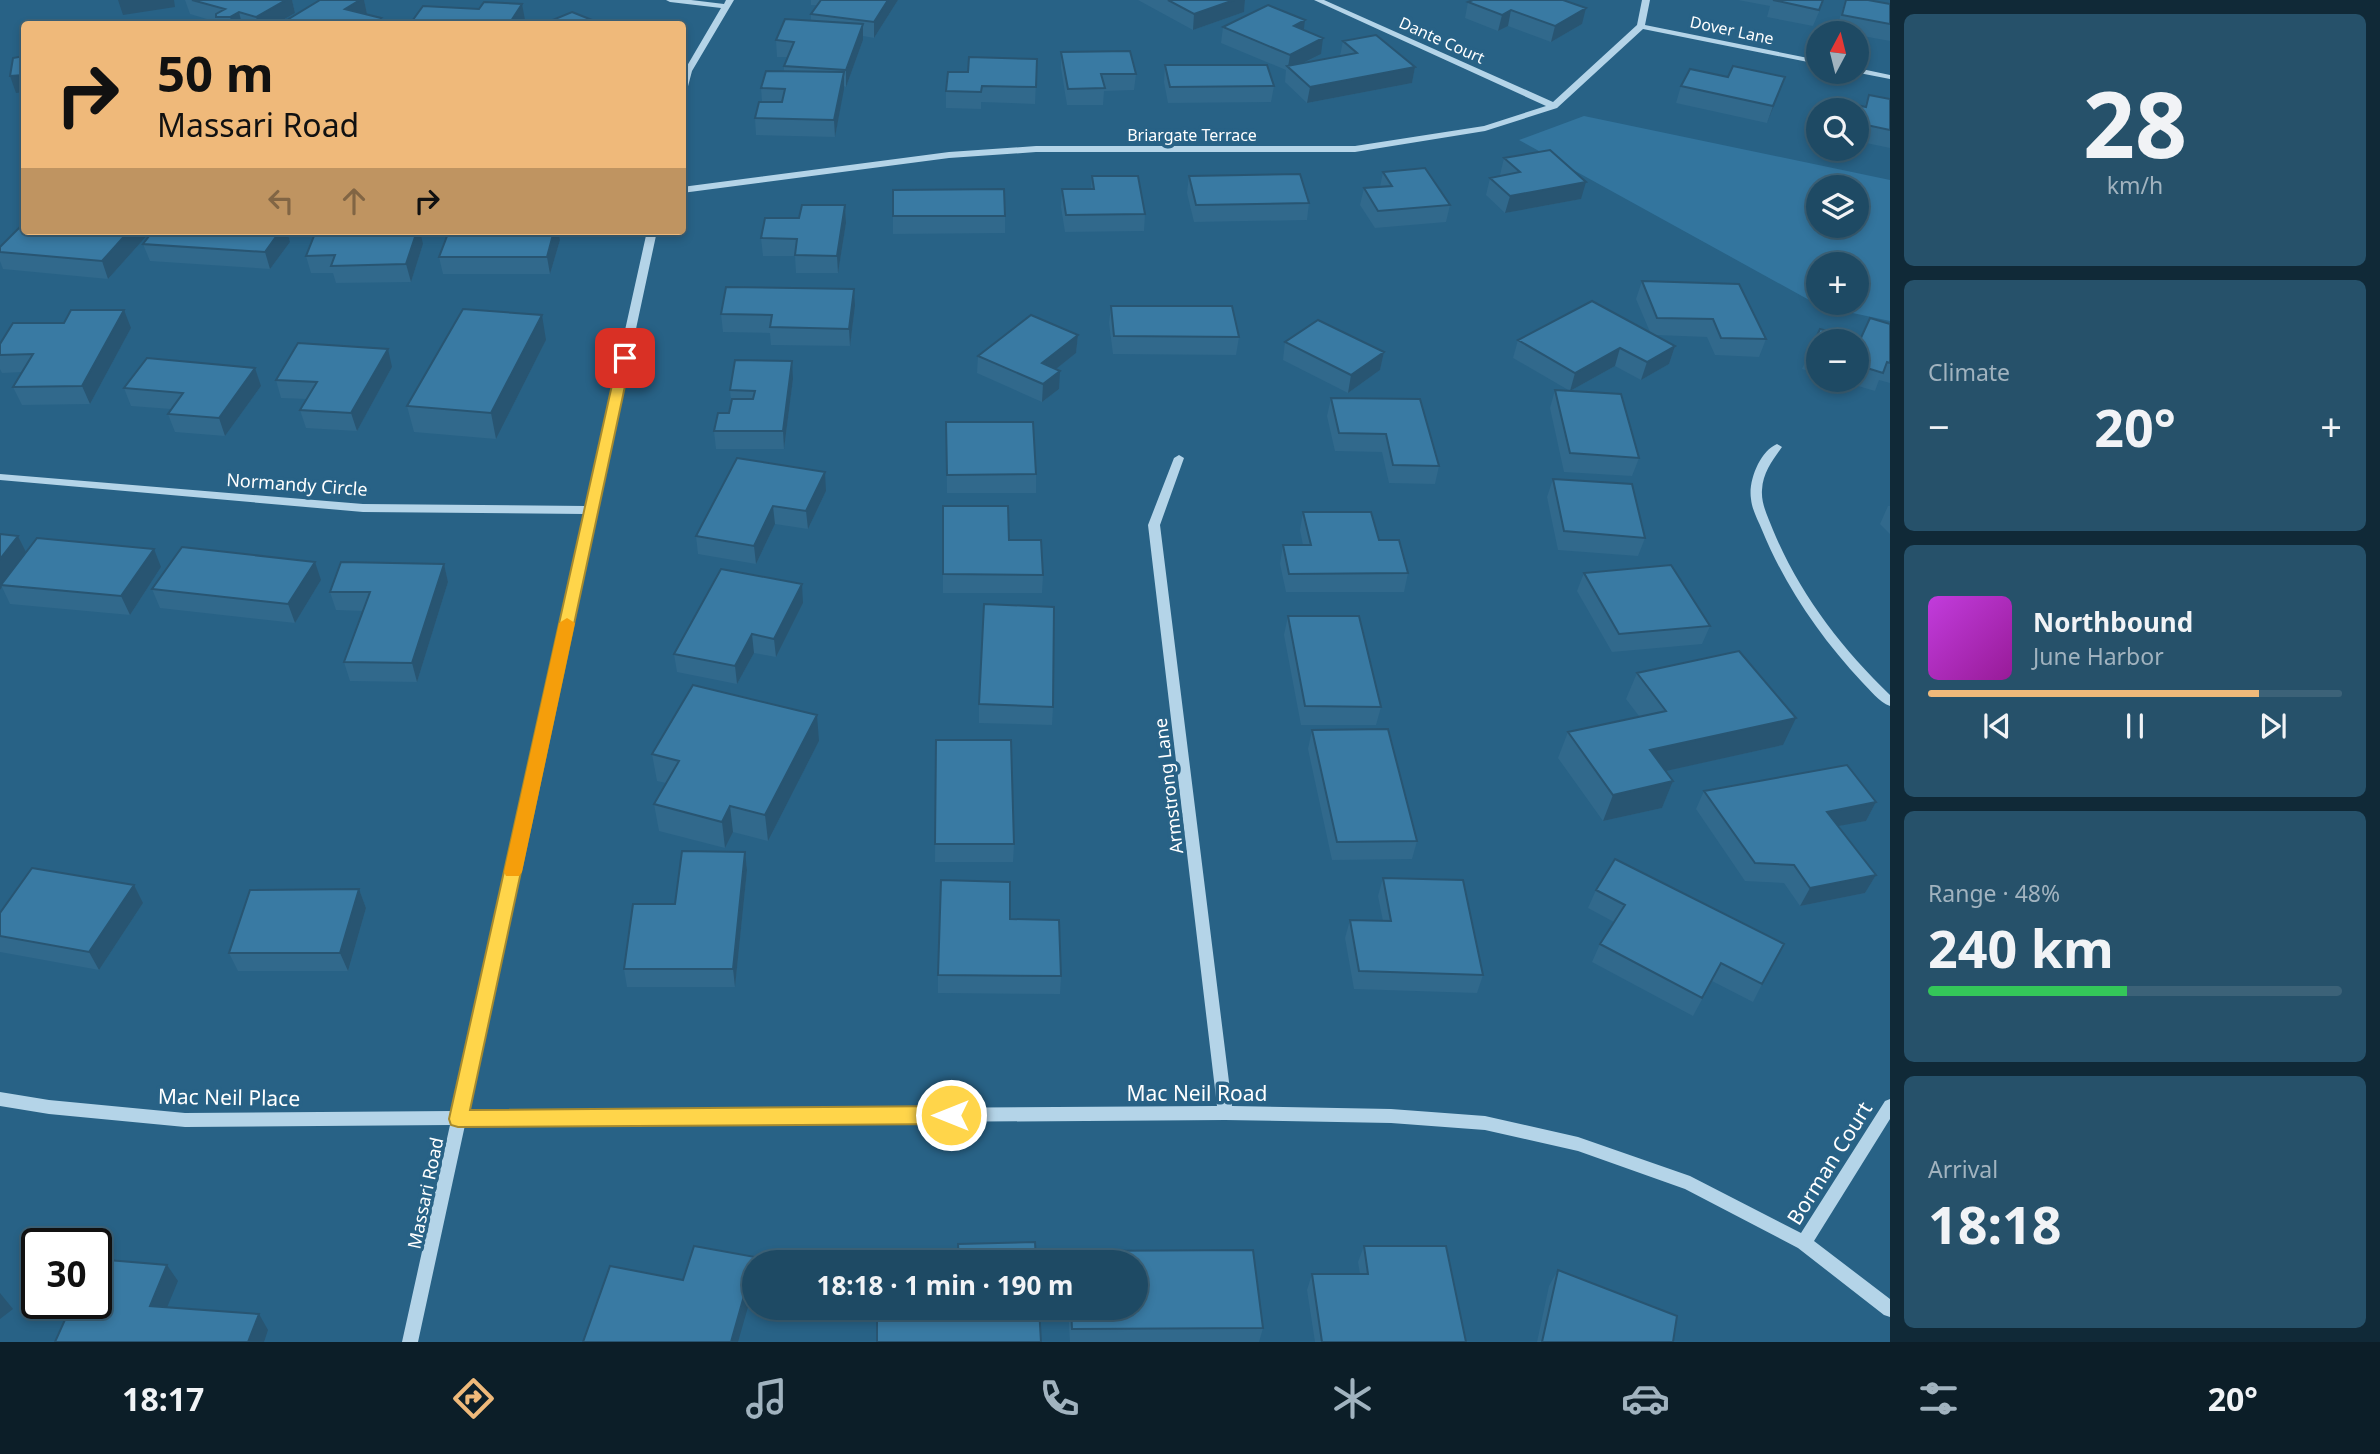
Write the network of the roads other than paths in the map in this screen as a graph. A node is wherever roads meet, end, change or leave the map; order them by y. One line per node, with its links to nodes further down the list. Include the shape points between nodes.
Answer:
1 (670, 0): 4 (street)
2 (1318, 0): 10 (street, Dante Court)
3 (1646, 0): 5 (street)
4 (727, 3): 9 (street)
5 (1641, 26): 6 (street, Dover Lane); 10 (street, Briargate Terrace)
6 (1806, 60)
7 (1869, 73): 8 (street)
8 (1890, 77)
9 (686, 79)
10 (1554, 106): 11 (street, Briargate Terrace, via 1485,128 1355,149 1036,149 949,155)
11 (686, 189)
12 (651, 235): 16 (street, Massari Road)
13 (1777, 447): 17 (street, via 1760,468 1755,496 1773,544 1800,595 1829,635)
14 (1179, 458): 20 (street, Armstrong Lane, via 1154,525)
15 (0, 477): 16 (street, Normandy Circle, via 363,508)
16 (592, 510): 21 (street, Massari Road)
17 (1890, 702)
18 (0, 1099): 21 (street, Mac Neil Place, via 185,1120)
19 (1890, 1106): 22 (street, Borman Court)
20 (1225, 1113): 21 (street, Mac Neil Road); 22 (street, Mac Neil Road, via 1485,1123 1578,1144 1690,1183)
21 (458, 1119): 24 (street, Massari Road)
22 (1804, 1243): 23 (street, Mac Neil Road)
23 (1890, 1309)
24 (410, 1342)

